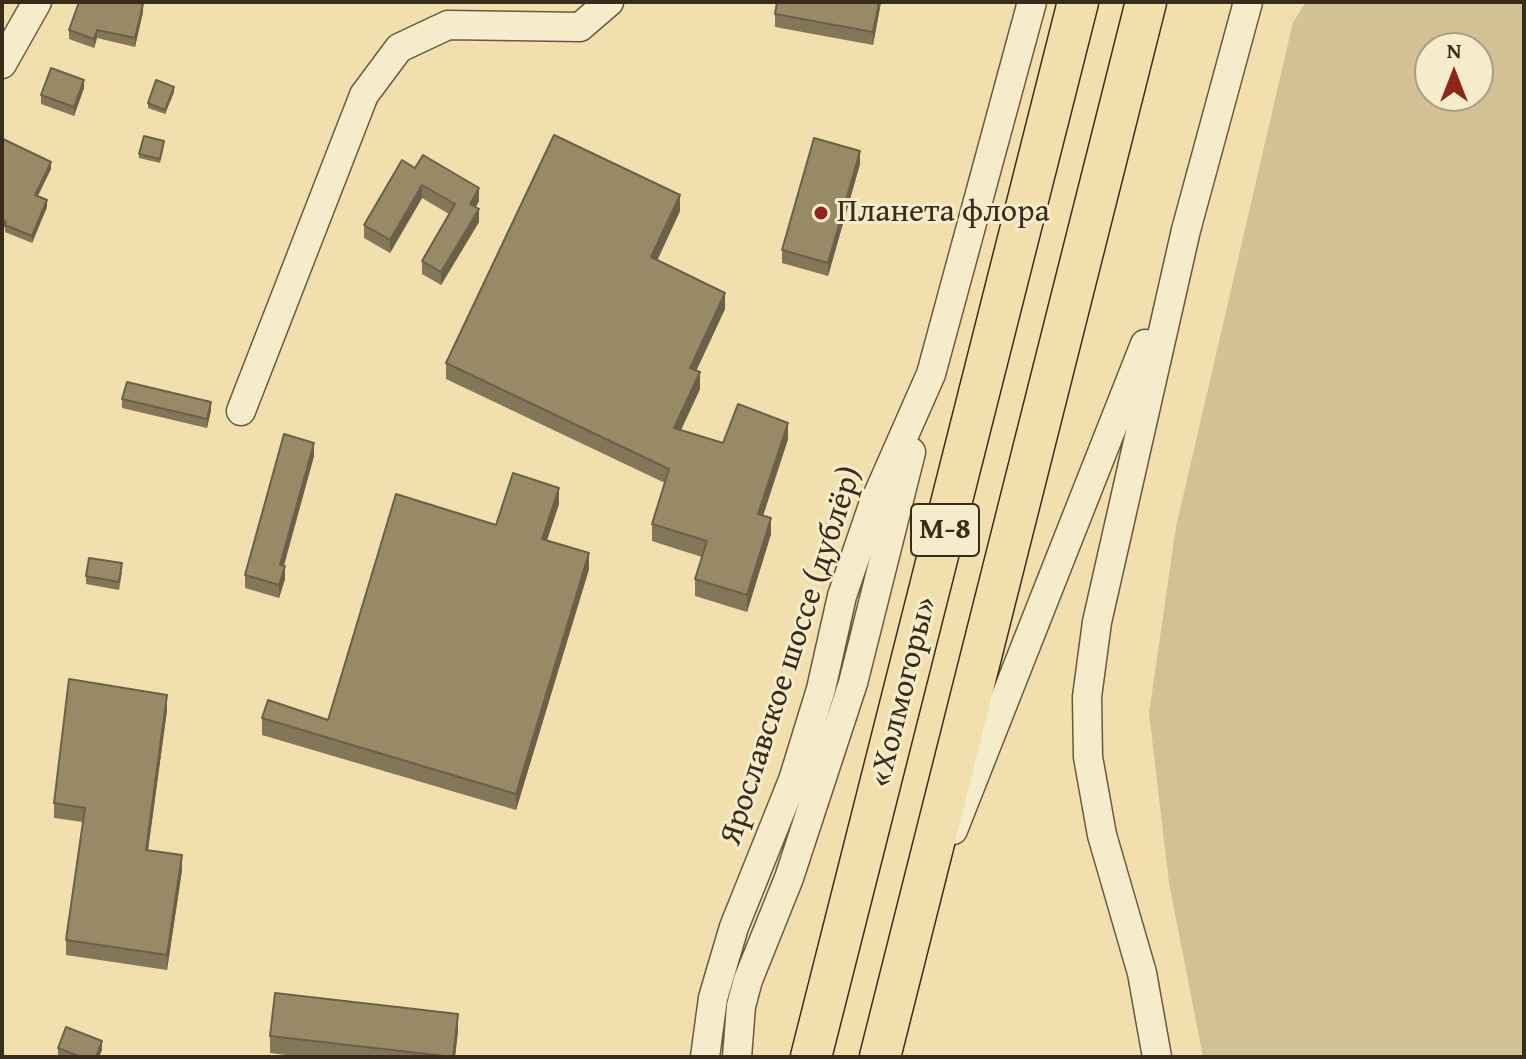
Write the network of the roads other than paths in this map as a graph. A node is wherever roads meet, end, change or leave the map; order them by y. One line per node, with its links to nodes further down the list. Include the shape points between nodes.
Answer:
1 (37, 2): 7 (street)
2 (609, 2): 10 (street, via 580,27 448,25 399,48 364,95)
3 (1032, 2): 9 (street, Ярославское шоссе (дублёр))
4 (1078, 2): 14 (highway, «Холмогоры» / М-8)
5 (1146, 2): 11 (highway, «Холмогоры» / М-8)
6 (1248, 2): 8 (street)
7 (2, 64)
8 (1186, 230): 11 (street); 16 (street, via 1097,622 1087,697 1088,757 1102,835 1142,973)
9 (931, 374): 12 (street, Ярославское шоссе (дублёр), via 872,508 842,596 793,780 734,927 713,998); 13 (street, via 853,683 789,878 748,980)
10 (241, 411)
11 (904, 962): 15 (highway, «Холмогоры» / М-8)
12 (705, 1057)
13 (737, 1057)
14 (811, 1057)
15 (880, 1057)
16 (1157, 1057)

